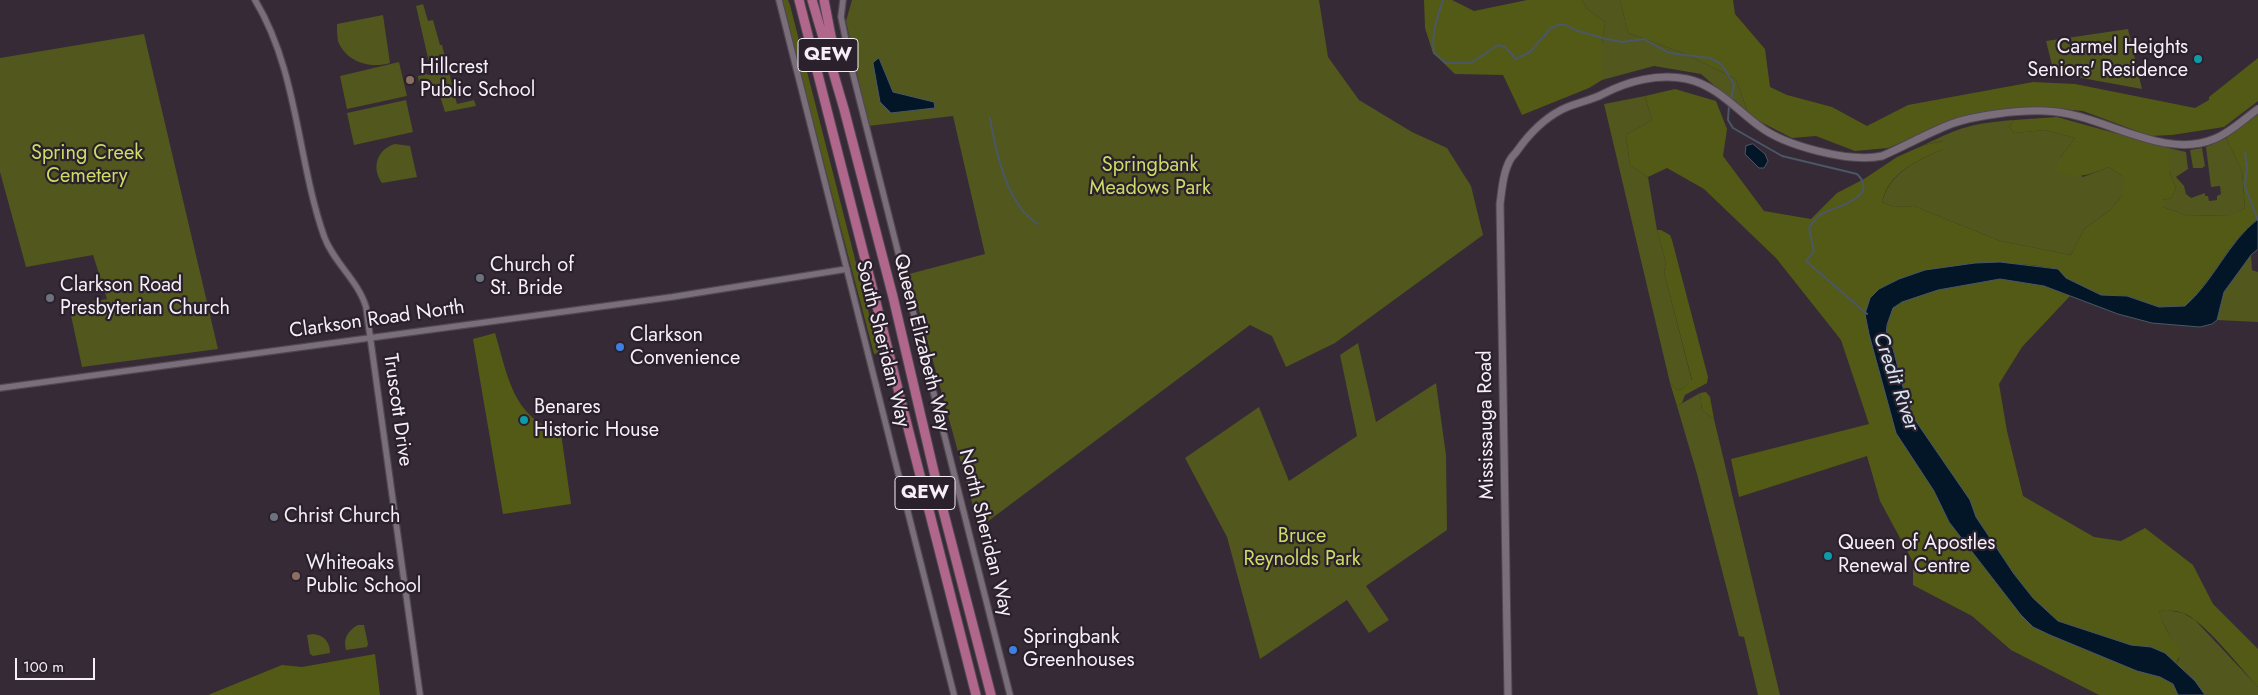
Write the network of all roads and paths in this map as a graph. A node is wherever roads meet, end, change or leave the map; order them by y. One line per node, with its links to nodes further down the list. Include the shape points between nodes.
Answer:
1 (255, 0): 12 (street, Truscott Drive, via 281,56 324,238 363,297)
2 (779, 0): 11 (street, South Sheridan Way)
3 (794, 0): 8 (highway)
4 (799, 0): 8 (highway, Queen Elizabeth Way / QEW)
5 (812, 0): 9 (highway, Queen Elizabeth Way / QEW)
6 (824, 0): 9 (highway)
7 (843, 0): 18 (street, North Sheridan Way, via 841,17 852,70)
8 (802, 14): 16 (highway, Queen Elizabeth Way / QEW)
9 (844, 109): 17 (highway, Queen Elizabeth Way / QEW)
10 (2258, 109): 19 (main road, Mississauga Road, via 2221,136 2196,144 2173,144 2067,113 2036,111 1967,119 1882,156 1859,158 1789,142 1761,127 1705,86 1688,79 1660,76 1607,91 1549,117 1532,131 1512,156 1500,204)
11 (846, 270): 12 (street, Clarkson Road North); 15 (street, South Sheridan Way)
12 (370, 338): 13 (street, Clarkson Road North); 14 (street, Truscott Drive)
13 (0, 388)
14 (420, 695)
15 (954, 695)
16 (976, 695)
17 (991, 695)
18 (1010, 695)
19 (1508, 695)

